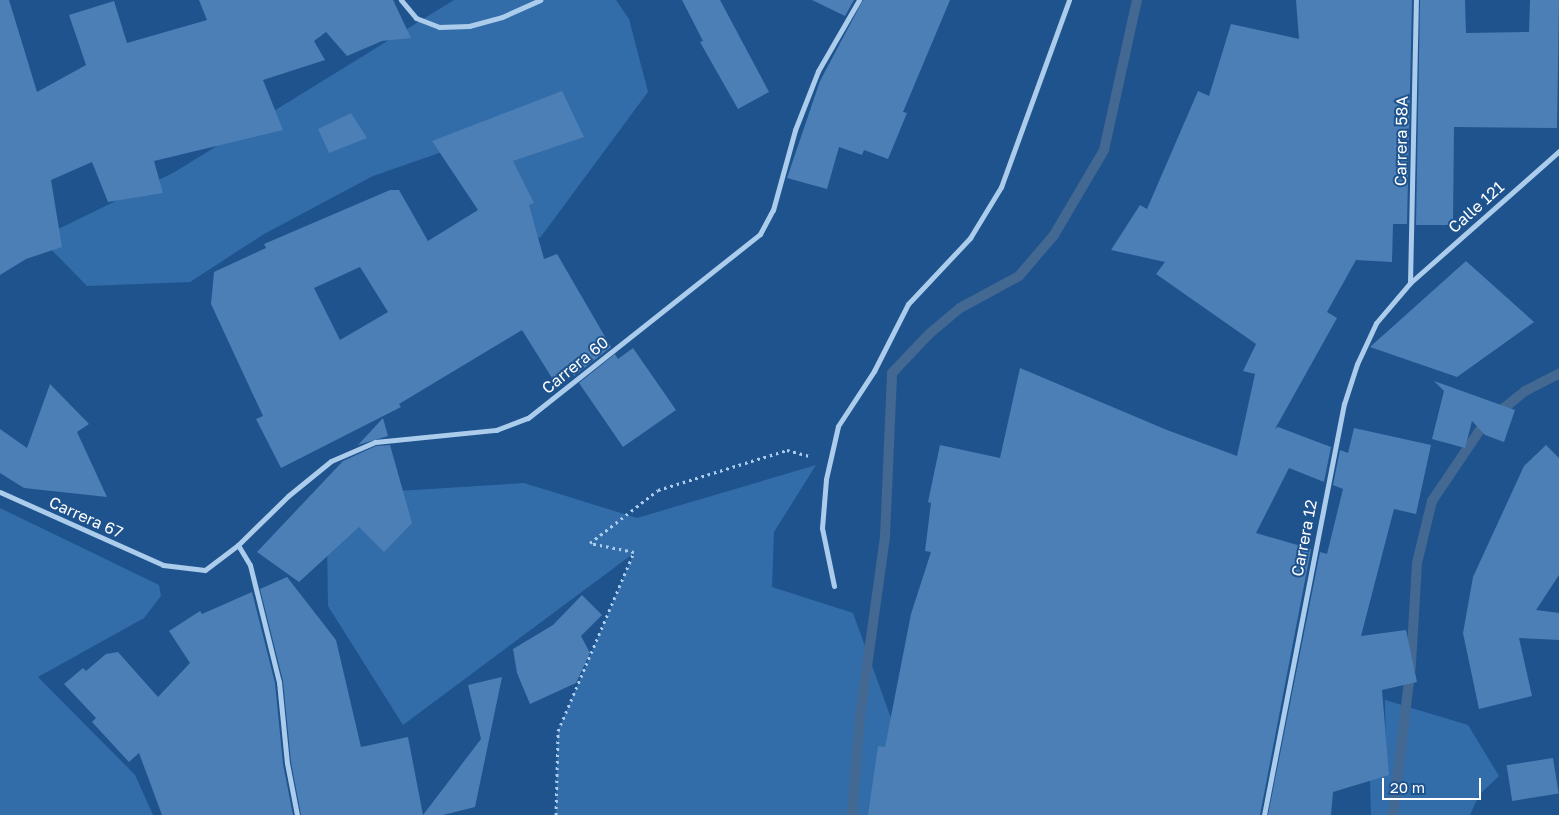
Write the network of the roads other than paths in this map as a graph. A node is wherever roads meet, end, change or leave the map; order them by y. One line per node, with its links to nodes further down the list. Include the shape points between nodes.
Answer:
1 (402, 0): 2 (street, via 416,18 439,28 469,26 502,17)
2 (540, 0)
3 (859, 0): 9 (street, Carrera 60, via 818,70 795,130 773,210 760,234 528,418 496,430 375,442 331,461 288,496)
4 (1068, 0): 11 (street, via 1002,187 970,238 908,304 874,371 838,426 822,528)
5 (1416, 0): 7 (street, Carrera 58A)
6 (1559, 151): 7 (street, Calle 121)
7 (1410, 283): 13 (street, Carrera 12, via 1376,323 1344,404)
8 (0, 492): 10 (street, Carrera 67)
9 (238, 545): 10 (street, Carrera 60, via 205,570); 12 (street, via 250,565 279,682 288,764)
10 (163, 565)
11 (834, 586)
12 (298, 815)
13 (1264, 815)

